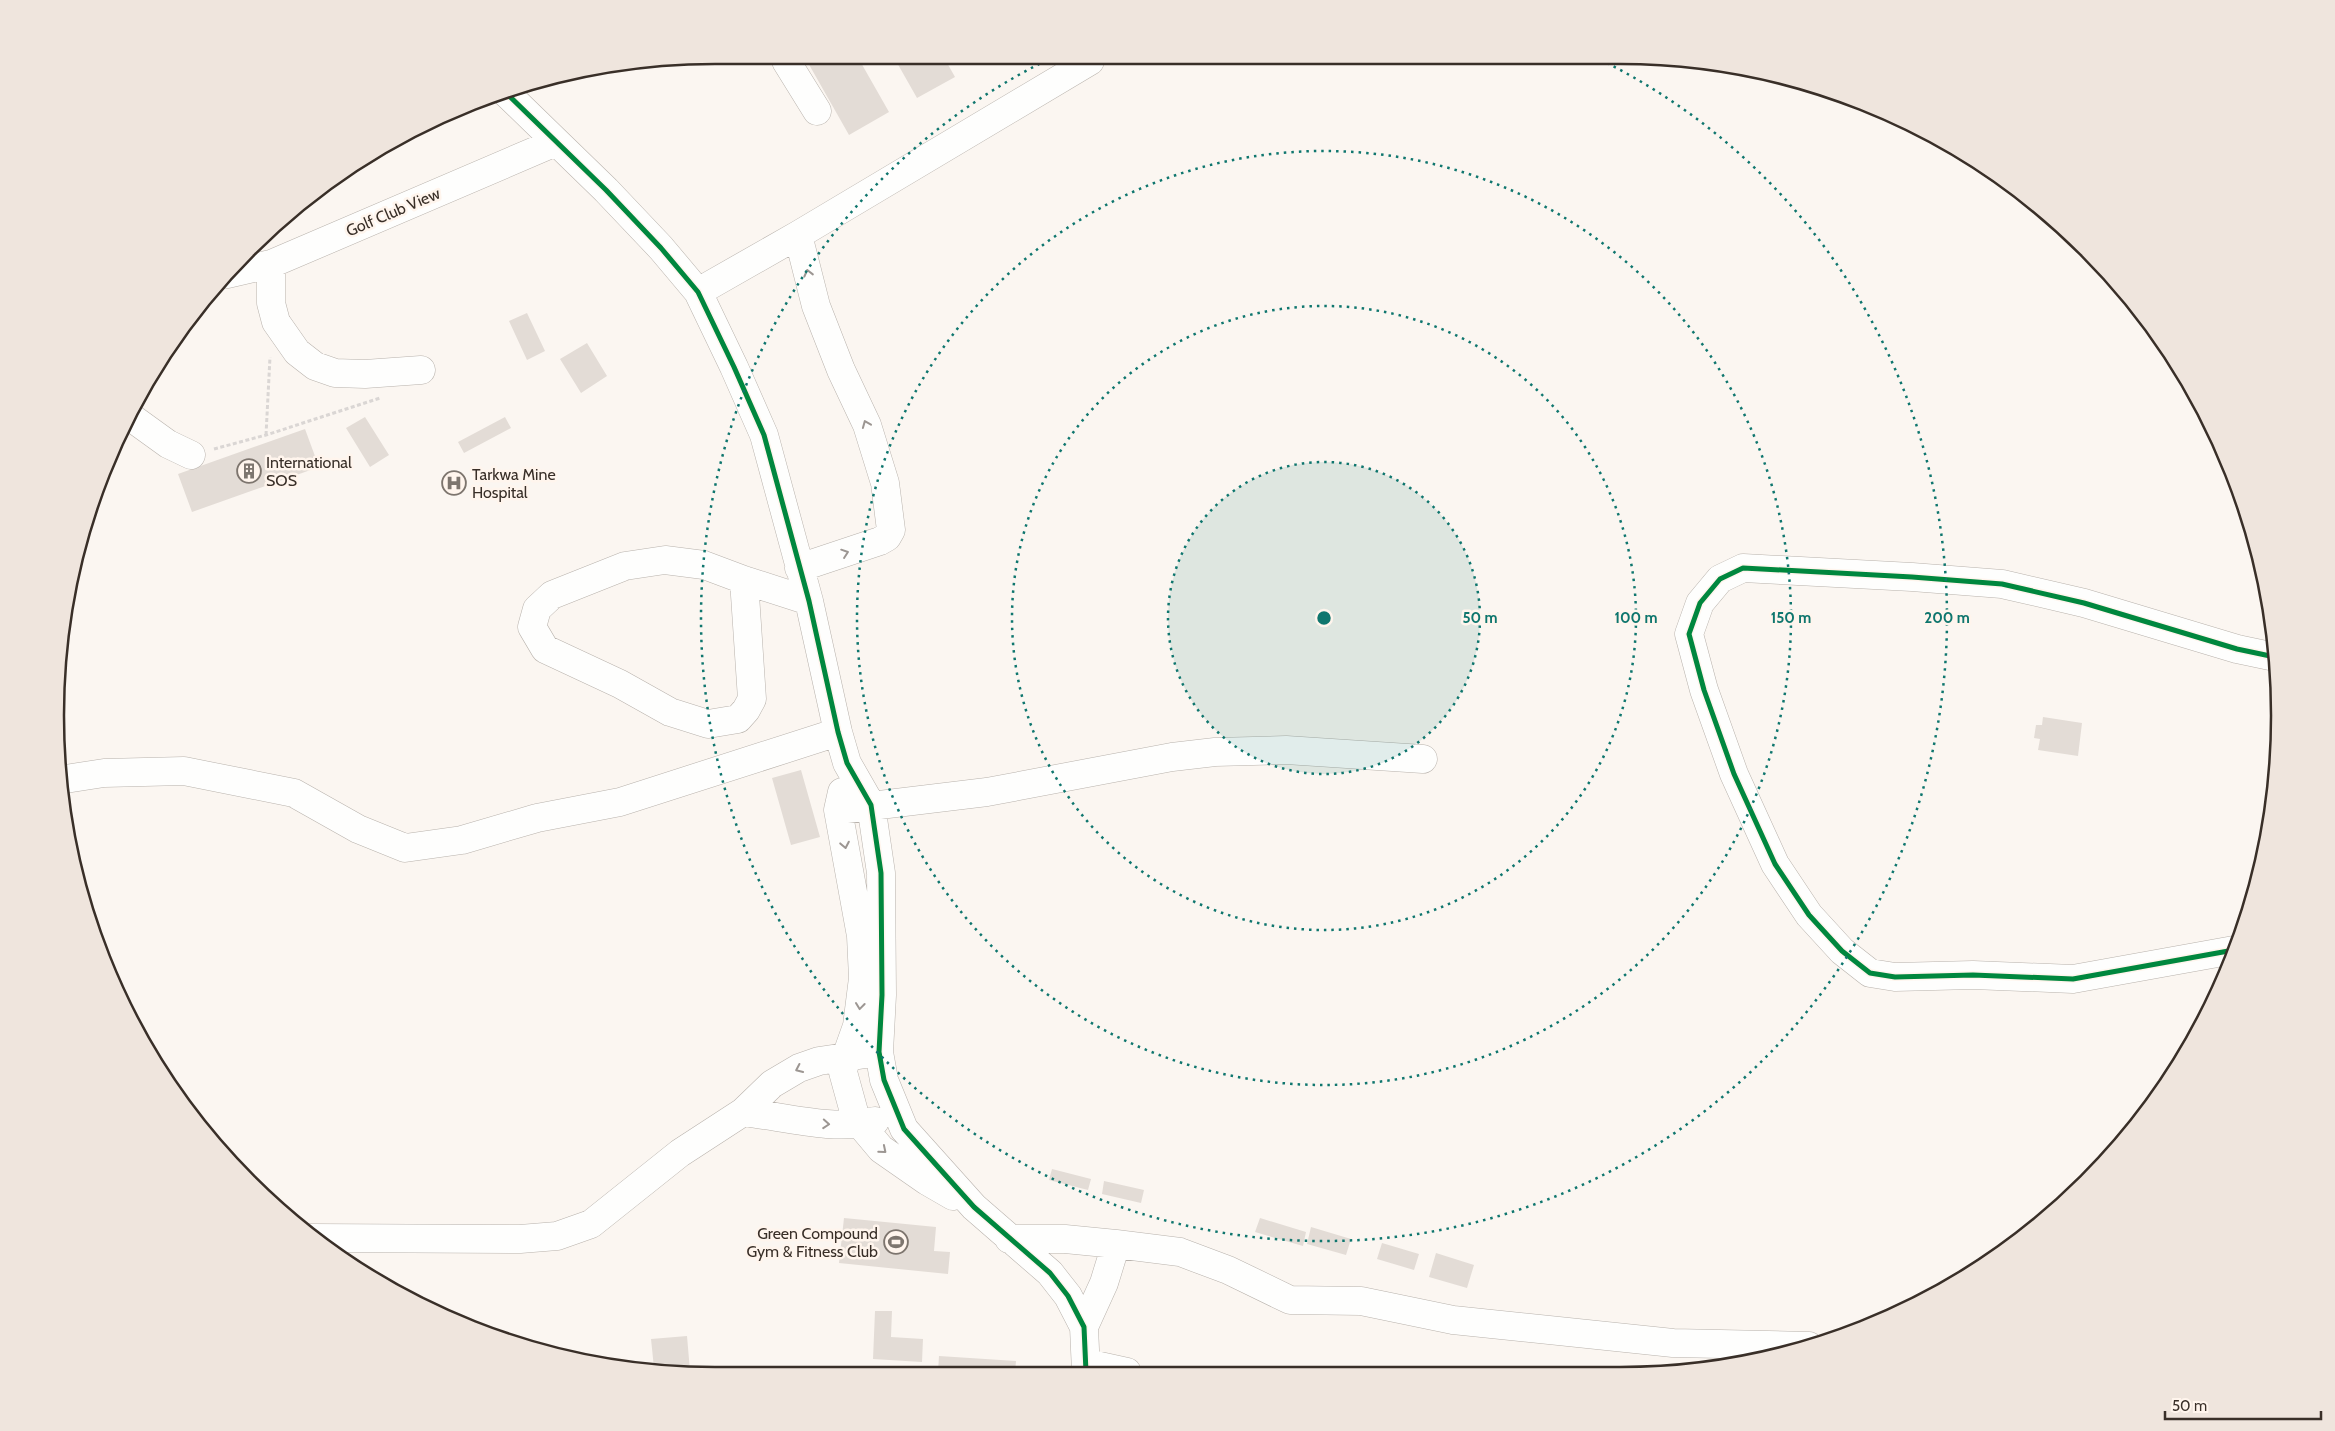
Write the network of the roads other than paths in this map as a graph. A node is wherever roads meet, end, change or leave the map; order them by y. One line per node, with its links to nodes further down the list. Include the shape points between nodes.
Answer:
1 (788, 64): 4 (street)
2 (1085, 64): 6 (street)
3 (510, 97): 5 (street)
4 (817, 111)
5 (556, 142): 7 (street, Golf Club View); 9 (street, via 661,248)
6 (798, 235): 9 (street); 13 (street, one-way to 6, via 880,541 891,530 885,483 870,434 816,306)
7 (271, 264): 8 (street, Golf Club View); 10 (street, via 271,303 276,322 297,352 315,366 335,373)
8 (239, 271)
9 (698, 292): 13 (street, via 764,436)
10 (421, 370)
11 (135, 420): 12 (street, via 168,444)
12 (191, 455)
13 (799, 568): 15 (street)
14 (744, 580): 14 (street, via 704,565 665,560 625,566 552,594 537,609 532,627 545,649 620,684 670,712 708,724 738,719 752,699); 15 (street)
15 (809, 601): 17 (street)
16 (2268, 655): 24 (street, via 2084,603 2002,584 1744,568 1720,579 1700,603 1689,634 1704,690 1734,774 1774,864 1809,915 1842,951 1870,973 1895,977 1973,975 2073,979)
17 (838, 732): 19 (street); 20 (street, via 620,802 537,818 462,840 405,848 358,829 294,793 184,771 104,773)
18 (1423, 760): 21 (street, via 1286,750 1215,752 1172,756 987,792)
19 (847, 763): 21 (street); 22 (street)
20 (67, 779)
21 (871, 805): 22 (street); 23 (street, via 881,873)
22 (838, 810): 23 (street, one-way to 23)
23 (871, 934): 25 (street, via 882,995); 26 (street, one-way to 26, via 857,1026)
24 (2227, 951)
25 (879, 1052): 26 (street); 28 (street, via 884,1080)
26 (846, 1057): 27 (street, one-way to 27, via 798,1068 772,1084); 29 (street, via 843,1072)
27 (743, 1112): 29 (street, one-way to 29, via 815,1123); 31 (street, via 680,1153 591,1224 557,1236 520,1239)
28 (896, 1113): 29 (street); 30 (street, via 904,1129)
29 (860, 1124): 30 (street, one-way to 30, via 881,1149)
30 (974, 1207): 32 (street)
31 (326, 1238)
32 (1009, 1239): 33 (street, via 1064,1239); 34 (street, via 1050,1273 1068,1296)
33 (1116, 1244): 34 (street, via 1104,1284); 35 (street, via 1180,1252 1228,1270 1290,1300 1361,1301 1453,1320 1673,1343)
34 (1084, 1326): 36 (street)
35 (1786, 1345)
36 (1086, 1367)

